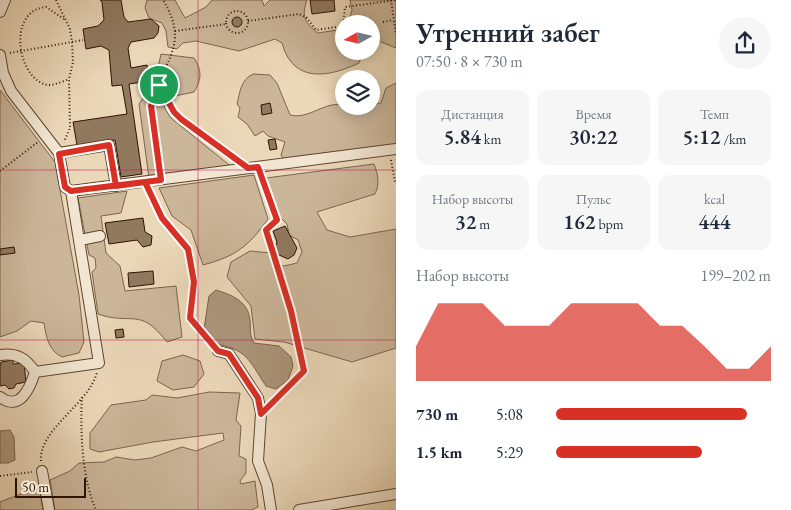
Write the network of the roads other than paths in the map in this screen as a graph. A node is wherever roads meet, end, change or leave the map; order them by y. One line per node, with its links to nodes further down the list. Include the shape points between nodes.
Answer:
1 (5, 0): 2 (lane)
2 (0, 12)
3 (4, 54): 5 (lane, via 3,73 11,91)
4 (393, 149): 6 (lane)
5 (59, 154): 6 (lane, via 109,145); 7 (lane, via 65,187)
6 (116, 186): 7 (lane)
7 (71, 191): 9 (lane)
8 (100, 236): 9 (lane)
9 (80, 240): 12 (lane, via 99,362)
10 (218, 351): 17 (lane, via 229,354 258,398 261,414 258,461 267,485)
11 (0, 355): 12 (lane, via 21,357)
12 (35, 372): 13 (lane, via 29,391 22,398 14,402)
13 (0, 397)
14 (42, 471): 16 (lane)
15 (396, 494): 18 (lane)
16 (49, 510)
17 (271, 510)
18 (299, 510)

